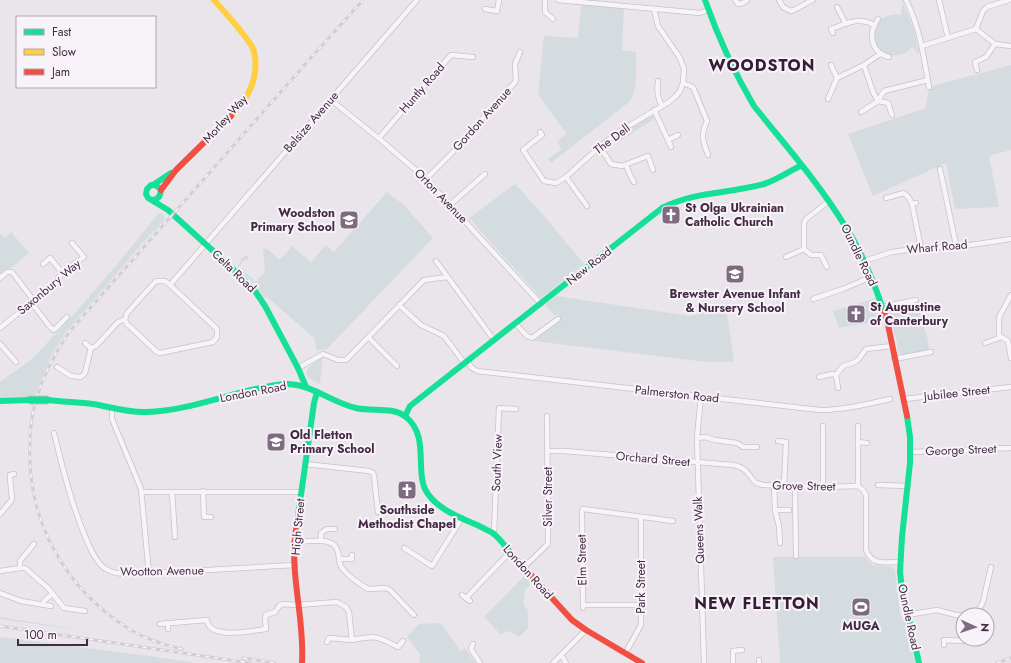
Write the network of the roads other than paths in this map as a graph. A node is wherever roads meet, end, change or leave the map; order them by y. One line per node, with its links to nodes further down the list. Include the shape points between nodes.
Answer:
1 (214, 0): 58 (main road, Morley Way, via 254,51 252,86 237,110)
2 (417, 0): 42 (street, Belsize Avenue)
3 (499, 0): 16 (street, via 497,11)
4 (545, 0): 20 (street, via 545,12)
5 (558, 0): 14 (street)
6 (705, 0): 18 (main road, Oundle Road)
7 (735, 0): 8 (street, via 738,4)
8 (747, 0)
9 (779, 0): 10 (street, via 783,7 790,11)
10 (813, 0)
11 (906, 0): 27 (street, via 917,25)
12 (939, 0): 25 (street)
13 (1009, 0): 23 (street, via 983,11)
14 (611, 2): 17 (street)
15 (838, 7): 21 (street)
16 (486, 9)
17 (654, 9): 18 (street, via 700,14); 39 (street, via 658,26 680,58 684,69)
18 (708, 10): 56 (main road, Oundle Road, via 754,106)
19 (878, 19): 22 (street)
20 (553, 20)
21 (846, 24): 22 (street, via 859,20); 24 (street, via 831,29)
22 (874, 25): 30 (street, via 873,43)
23 (976, 29): 25 (street); 26 (street)
24 (833, 33)
25 (948, 38): 27 (street)
26 (995, 44): 28 (street); 35 (street, via 986,57 975,62)
27 (922, 46): 37 (street)
28 (1011, 46)
29 (520, 52): 62 (street, Gordon Avenue, via 515,64 516,82)
30 (880, 54): 32 (street); 34 (street)
31 (473, 57): 50 (street, Huntly Road, via 451,54)
32 (888, 57)
33 (831, 65): 36 (street)
34 (864, 65): 36 (street); 43 (street)
35 (977, 70)
36 (837, 78): 41 (street)
37 (928, 80): 40 (street); 43 (street, via 884,91)
38 (658, 81): 44 (street, via 656,92)
39 (683, 83): 44 (street, The Dell, via 675,97); 54 (street, via 693,87 707,122 702,140)
40 (929, 86)
41 (828, 99)
42 (331, 100): 50 (street, Orton Avenue); 74 (street, Belsize Avenue)
43 (878, 101): 46 (street); 47 (street, via 888,103)
44 (662, 106): 45 (street, The Dell)
45 (654, 110): 51 (street); 52 (street, The Dell)
46 (861, 112)
47 (892, 115)
48 (540, 132): 61 (street, The Dell, via 542,135 522,150 544,181 556,183)
49 (678, 135): 51 (street)
50 (379, 138): 62 (street, Orton Avenue)
51 (668, 140): 53 (street)
52 (600, 147): 55 (street, via 611,164); 61 (street, The Dell)
53 (671, 147)
54 (708, 155)
55 (626, 165): 59 (street, via 648,156); 63 (street)
56 (800, 166): 68 (main road, Oundle Road); 92 (main road, New Road, via 759,185 704,194 670,204)
57 (940, 169): 75 (street)
58 (176, 170): 64 (main road, Morley Way); 65 (main road, Morley Way)
59 (653, 170)
60 (485, 174): 69 (street)
61 (566, 177): 70 (street)
62 (426, 179): 69 (street, Orton Avenue)
63 (634, 182)
64 (153, 185): 65 (main road, via 158,186); 67 (main road, via 146,191 147,197)
65 (161, 192): 67 (main road, via 157,199); 71 (main road, Celta Road)
66 (886, 198): 76 (street, via 904,194 914,203)
67 (153, 200): 71 (main road, Celta Road)
68 (828, 201): 77 (street, via 806,219); 80 (main road, Oundle Road, via 846,227)
69 (451, 204): 92 (street, Orton Avenue)
70 (587, 206)
71 (168, 210): 74 (main road, Celta Road)
72 (1011, 239): 75 (street, Wharf Road)
73 (72, 243): 83 (street, Saxonbury Way, via 84,257)
74 (205, 244): 87 (street, Belsize Avenue); 115 (main road, Celta Road, via 255,291)
75 (956, 245): 76 (street, Wharf Road)
76 (921, 248): 80 (street, Wharf Road, via 892,252)
77 (804, 249): 78 (street); 82 (street, via 811,255 821,255)
78 (786, 257)
79 (436, 261): 84 (street)
80 (864, 261): 85 (main road, Oundle Road)
81 (43, 264): 83 (street, via 50,258)
82 (827, 267)
83 (64, 272): 91 (street, Saxonbury Way, via 50,288)
84 (447, 277): 93 (street, via 424,280); 102 (street)
85 (871, 277): 89 (street); 94 (main road, Oundle Road)
86 (0, 278): 91 (street, via 7,272 12,272)
87 (170, 285): 96 (street, via 165,281 156,281 127,313); 96 (street, via 216,329 217,337 213,342 160,353 126,323)
88 (1011, 295): 100 (street, via 999,317)
89 (813, 299)
90 (916, 300): 94 (street)
91 (32, 301): 95 (street, via 54,330); 99 (street, Saxonbury Way)
92 (541, 304): 98 (main road, New Road)
93 (400, 305): 101 (street); 112 (street, via 421,325 444,336)
94 (882, 307): 106 (main road, Oundle Road)
95 (67, 317)
96 (125, 319): 107 (street, via 118,322)
97 (558, 319): 98 (street, via 532,338)
98 (516, 324): 102 (main road, New Road)
99 (0, 328)
100 (1000, 336): 104 (street); 109 (street, via 1008,341)
101 (369, 338): 113 (street); 115 (street, via 346,360 338,360 323,354)
102 (494, 340): 112 (main road, New Road)
103 (85, 343): 107 (street)
104 (985, 343)
105 (0, 344): 111 (street)
106 (892, 346): 110 (main road, Oundle Road); 116 (street, via 866,349 858,360 843,366)
107 (94, 347): 114 (street, via 85,373 81,377 71,376)
108 (931, 352): 110 (street)
109 (1010, 358)
110 (894, 359): 124 (main road, Oundle Road)
111 (16, 362)
112 (467, 363): 122 (street, Palmerston Road, via 477,371); 128 (main road, New Road, via 410,406)
113 (397, 366)
114 (57, 367)
115 (298, 368): 118 (main road, Celta Road)
116 (836, 375): 117 (street); 120 (street)
117 (819, 377)
118 (306, 387): 121 (main road, London Road); 126 (main road, London Road, via 290,384 264,387 169,410 137,412)
119 (1011, 387): 124 (street, Jubilee Street)
120 (838, 388)
121 (317, 392): 128 (main road, London Road, via 356,409 392,411); 144 (main road, High Street)
122 (701, 396): 123 (street, Palmerston Road, via 820,410); 134 (street, Queens Walk)
123 (890, 399)
124 (904, 399): 142 (main road, Oundle Road)
125 (0, 401): 126 (main road, London Road, bridge, via 48,400)
126 (112, 408): 155 (street, via 112,419)
127 (516, 408): 167 (street, South View, via 499,408)
128 (404, 416): 164 (main road, London Road, via 413,423 416,430 424,485 428,494 437,504)
129 (547, 416): 141 (street, Silver Street)
130 (824, 426): 153 (street)
131 (858, 426): 137 (street)
132 (54, 432): 184 (street, Wootton Avenue, via 69,493 96,560 110,571)
133 (786, 436): 136 (street)
134 (697, 438): 139 (street, via 737,442 742,447); 143 (street, Queens Walk)
135 (778, 441): 136 (street)
136 (786, 442): 149 (street)
137 (858, 442): 138 (street); 151 (street)
138 (867, 443)
139 (757, 446)
140 (1011, 448): 142 (street, George Street)
141 (548, 451): 143 (street, Orchard Street); 181 (street, Silver Street, via 548,544)
142 (911, 452): 152 (main road, Oundle Road)
143 (698, 463): 146 (street, Orchard Street, via 740,466 747,471); 215 (street, Queens Walk)
144 (305, 464): 157 (main road, High Street); 160 (street, via 373,473)
145 (14, 474): 161 (street, via 10,475 12,498)
146 (752, 480): 148 (street, Grove Street)
147 (878, 485): 152 (street)
148 (774, 486): 149 (street, Grove Street); 158 (street)
149 (784, 486): 150 (street, Grove Street)
150 (796, 486): 153 (street, Grove Street); 176 (street)
151 (858, 486): 153 (street, Grove Street); 178 (street, via 866,495 866,550 869,557 876,562)
152 (908, 486): 178 (main road, Oundle Road)
153 (823, 487)
154 (203, 491): 156 (street); 157 (street); 162 (street, via 204,517)
155 (142, 492): 156 (street); 184 (street)
156 (172, 492): 168 (street)
157 (301, 492): 170 (main road, High Street)
158 (775, 510): 159 (street); 171 (street)
159 (789, 510)
160 (378, 512)
161 (0, 514)
162 (211, 517)
163 (641, 517): 165 (street); 190 (street, Park Street); 190 (street, Elm Street, via 583,509 582,511 583,606)
164 (462, 518): 167 (main road, London Road); 173 (street, via 432,566)
165 (673, 521)
166 (335, 529): 169 (street, via 324,530 321,533)
167 (494, 534): 174 (main road, London Road)
168 (175, 537)
169 (321, 541): 170 (street); 177 (street, via 335,546)
170 (294, 542): 179 (main road, High Street)
171 (780, 543)
172 (34, 544): 182 (street, via 20,561)
173 (404, 548)
174 (510, 552): 181 (main road, London Road); 187 (street)
175 (352, 555): 177 (street, via 352,560)
176 (796, 556)
177 (340, 559): 194 (street, via 342,568 353,579 368,589 390,590)
178 (900, 562): 195 (main road, Oundle Road)
179 (295, 565): 184 (street, Wootton Avenue); 189 (main road, High Street)
180 (990, 566): 192 (street)
181 (524, 567): 200 (main road, London Road, via 565,612)
182 (20, 568): 183 (street); 186 (street, via 25,568)
183 (0, 571)
184 (149, 574)
185 (0, 593): 188 (street, via 21,601)
186 (52, 594): 188 (street); 193 (street, via 64,608)
187 (466, 598)
188 (43, 605): 191 (street)
189 (298, 605): 197 (street, via 283,604 275,612 266,615 266,629 225,632 212,630 206,620); 201 (street, via 337,602 342,604 349,612); 210 (main road, High Street)
190 (641, 605): 208 (street, Park Street, via 641,625)
191 (51, 606)
192 (980, 607)
193 (85, 611)
194 (414, 615)
195 (907, 615): 196 (street, via 937,610); 217 (main road, Oundle Road)
196 (955, 615)
197 (168, 623): 198 (street); 199 (street)
198 (160, 624)
199 (168, 630)
200 (586, 630): 208 (main road, London Road); 209 (street)
201 (352, 640): 202 (street, via 370,637 398,646); 204 (street, via 328,638)
202 (403, 641)
203 (955, 641): 206 (street, via 944,640)
204 (327, 642)
205 (473, 644): 211 (street, via 471,649)
206 (944, 645)
207 (742, 650): 216 (street, via 733,651)
208 (626, 652): 214 (main road, London Road)
209 (562, 656): 212 (street); 213 (street)
210 (302, 661)
211 (480, 663)
212 (553, 663)
213 (566, 663)
214 (642, 663)
215 (704, 663)
216 (734, 663)
217 (919, 663)

